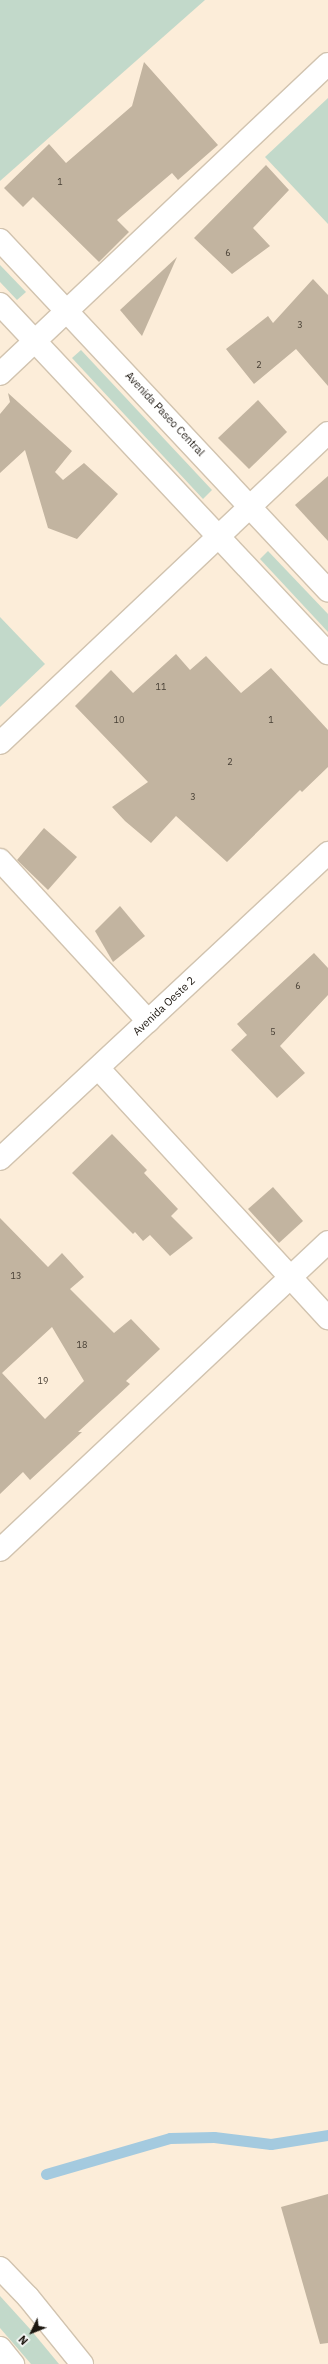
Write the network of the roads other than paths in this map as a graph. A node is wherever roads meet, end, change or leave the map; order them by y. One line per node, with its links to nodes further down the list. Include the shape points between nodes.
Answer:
1 (328, 64): 4 (street)
2 (0, 240): 4 (street, Avenida Paseo Central)
3 (0, 304): 5 (street)
4 (67, 310): 5 (street); 8 (street, Avenida Paseo Central)
5 (36, 341): 6 (street); 9 (street)
6 (0, 374)
7 (328, 433): 8 (street)
8 (250, 506): 9 (street); 10 (street, Avenida Paseo Central)
9 (219, 537): 11 (street); 12 (street)
10 (328, 590)
11 (328, 653)
12 (0, 743)
13 (328, 853): 15 (street, Avenida Oeste 2)
14 (0, 860): 15 (street)
15 (148, 1021): 16 (street, Avenida Oeste 2)
16 (98, 1068): 17 (street, Avenida Oeste 2); 19 (street)
17 (0, 1159)
18 (328, 1242): 19 (street)
19 (290, 1277): 20 (street); 21 (street)
20 (328, 1318)
21 (0, 1550)
22 (0, 2268): 25 (street, via 28,2297)
23 (0, 2348): 24 (street)
24 (13, 2364)
25 (82, 2364)

